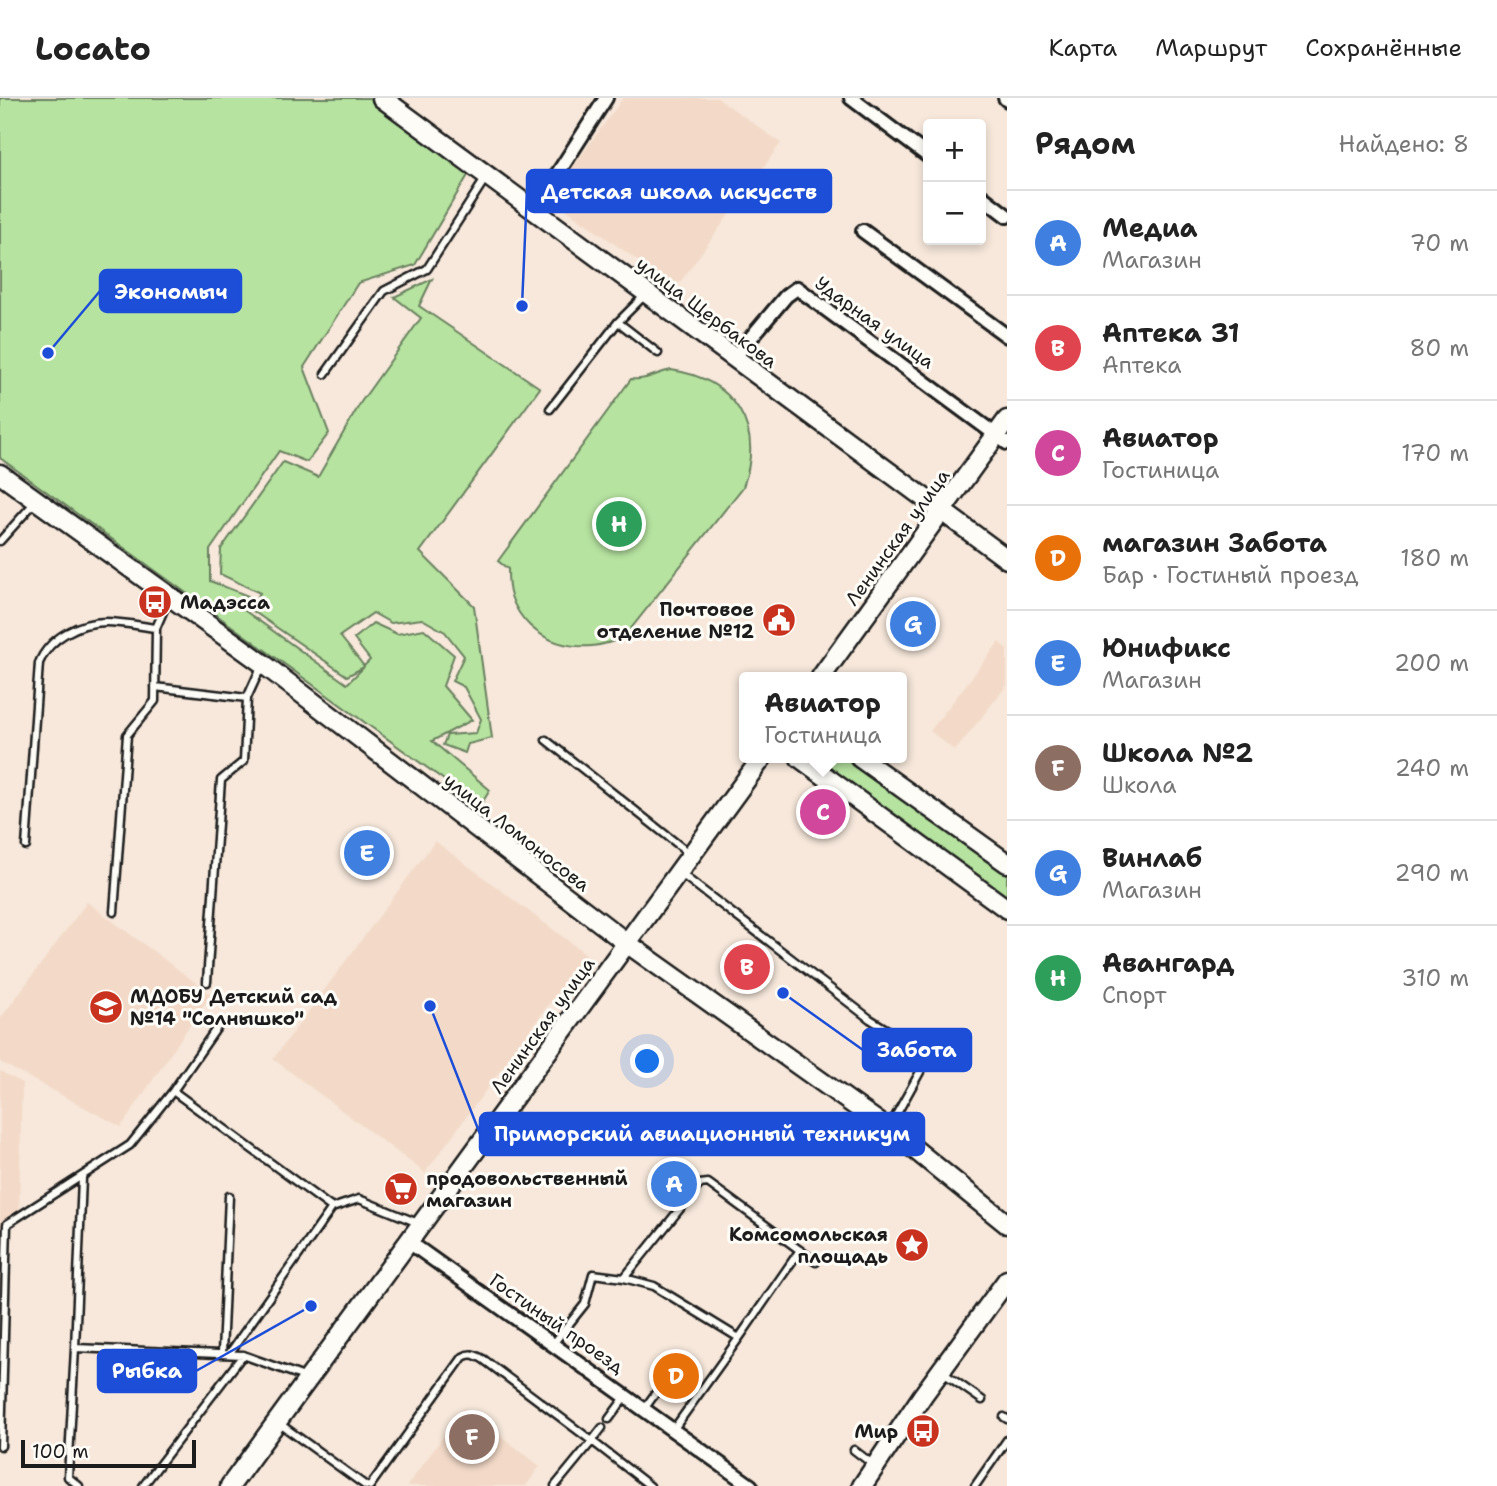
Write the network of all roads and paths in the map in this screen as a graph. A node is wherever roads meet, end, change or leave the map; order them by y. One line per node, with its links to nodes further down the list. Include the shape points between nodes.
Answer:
1 (382, 98): 5 (main road, улица Щербакова)
2 (606, 98): 7 (street)
3 (852, 98): 4 (street)
4 (923, 152)
5 (488, 174): 7 (main road, улица Щербакова); 15 (lane, via 427,269 384,291)
6 (986, 200): 8 (street)
7 (535, 209): 10 (main road, улица Щербакова)
8 (1007, 216)
9 (863, 231): 12 (street)
10 (646, 294): 11 (lane); 14 (main road, улица Щербакова)
11 (618, 322): 13 (lane); 16 (lane)
12 (1007, 336)
13 (657, 353)
14 (733, 359): 18 (street, Ударная улица, via 797,288); 21 (main road, улица Щербакова)
15 (325, 374)
16 (550, 409)
17 (1007, 420): 18 (main road, Ленинская улица)
18 (1002, 439): 21 (main road, Ленинская улица)
19 (0, 474): 20 (main road, улица Ломоносова)
20 (37, 500): 22 (lane); 24 (main road, улица Ломоносова)
21 (942, 511): 23 (main road, улица Щербакова); 27 (main road, Ленинская улица)
22 (0, 541)
23 (1007, 559)
24 (170, 596): 25 (lane); 26 (main road, улица Ломоносова)
25 (156, 628): 28 (lane); 34 (lane, via 105,622 79,626 44,650 39,663)
26 (262, 663): 29 (lane); 40 (main road, улица Ломоносова)
27 (825, 672)
28 (155, 688): 29 (lane); 39 (lane, via 155,701 127,735)
29 (247, 698): 41 (lane, via 244,761 220,780)
30 (546, 740): 35 (lane)
31 (758, 763): 35 (main road, Ленинская улица)
32 (807, 763): 38 (main road)
33 (867, 763): 36 (main road)
34 (26, 846)
35 (692, 855): 37 (main road, Ленинская улица)
36 (1007, 863)
37 (679, 872): 40 (main road, Ленинская улица); 44 (lane, via 920,1053 920,1072)
38 (1007, 909)
39 (114, 912)
40 (628, 944): 44 (main road, улица Ломоносова); 48 (main road, Ленинская улица)
41 (207, 982)
42 (218, 1026): 43 (lane)
43 (173, 1091): 45 (lane, via 130,1145); 47 (lane)
44 (888, 1130): 49 (main road, улица Ломоносова)
45 (82, 1178): 57 (lane); 72 (lane, via 7,1224)
46 (229, 1196): 58 (lane)
47 (332, 1208): 48 (lane, via 359,1199); 58 (lane)
48 (421, 1224): 50 (main road, Ленинская улица)
49 (1007, 1224)
50 (409, 1242): 56 (street, Гостиный проезд); 61 (main road, Ленинская улица)
51 (800, 1250): 52 (lane); 53 (lane, via 708,1184 700,1184); 55 (lane)
52 (816, 1262)
53 (624, 1278): 55 (lane, via 654,1286); 56 (lane, via 593,1275 585,1304)
54 (1007, 1280): 60 (main road)
55 (739, 1338): 69 (lane)
56 (553, 1345): 63 (street, Гостиный проезд)
57 (75, 1348): 58 (lane); 77 (lane, via 68,1477)
58 (226, 1353): 59 (lane)
59 (243, 1355): 61 (lane); 78 (lane)
60 (941, 1370): 64 (lane); 74 (main road)
61 (309, 1378): 67 (main road, Ленинская улица)
62 (663, 1383): 65 (lane)
63 (626, 1396): 65 (street, Гостиный проезд); 66 (lane)
64 (982, 1400)
65 (644, 1409): 69 (street, Гостиный проезд)
66 (608, 1419)
67 (277, 1421): 75 (main road, Ленинская улица); 79 (lane)
68 (602, 1429): 71 (lane)
69 (673, 1430): 81 (street, Гостиный проезд)
70 (1007, 1440): 83 (lane)
71 (592, 1441): 76 (lane); 79 (lane, via 483,1359 467,1354); 80 (lane)
72 (1, 1446)
73 (854, 1450): 74 (lane)
74 (876, 1467): 82 (main road)
75 (234, 1485)
76 (557, 1485)
77 (79, 1486)
78 (143, 1486)
79 (368, 1486)
80 (650, 1486)
81 (751, 1486)
82 (862, 1486)
83 (975, 1486)

